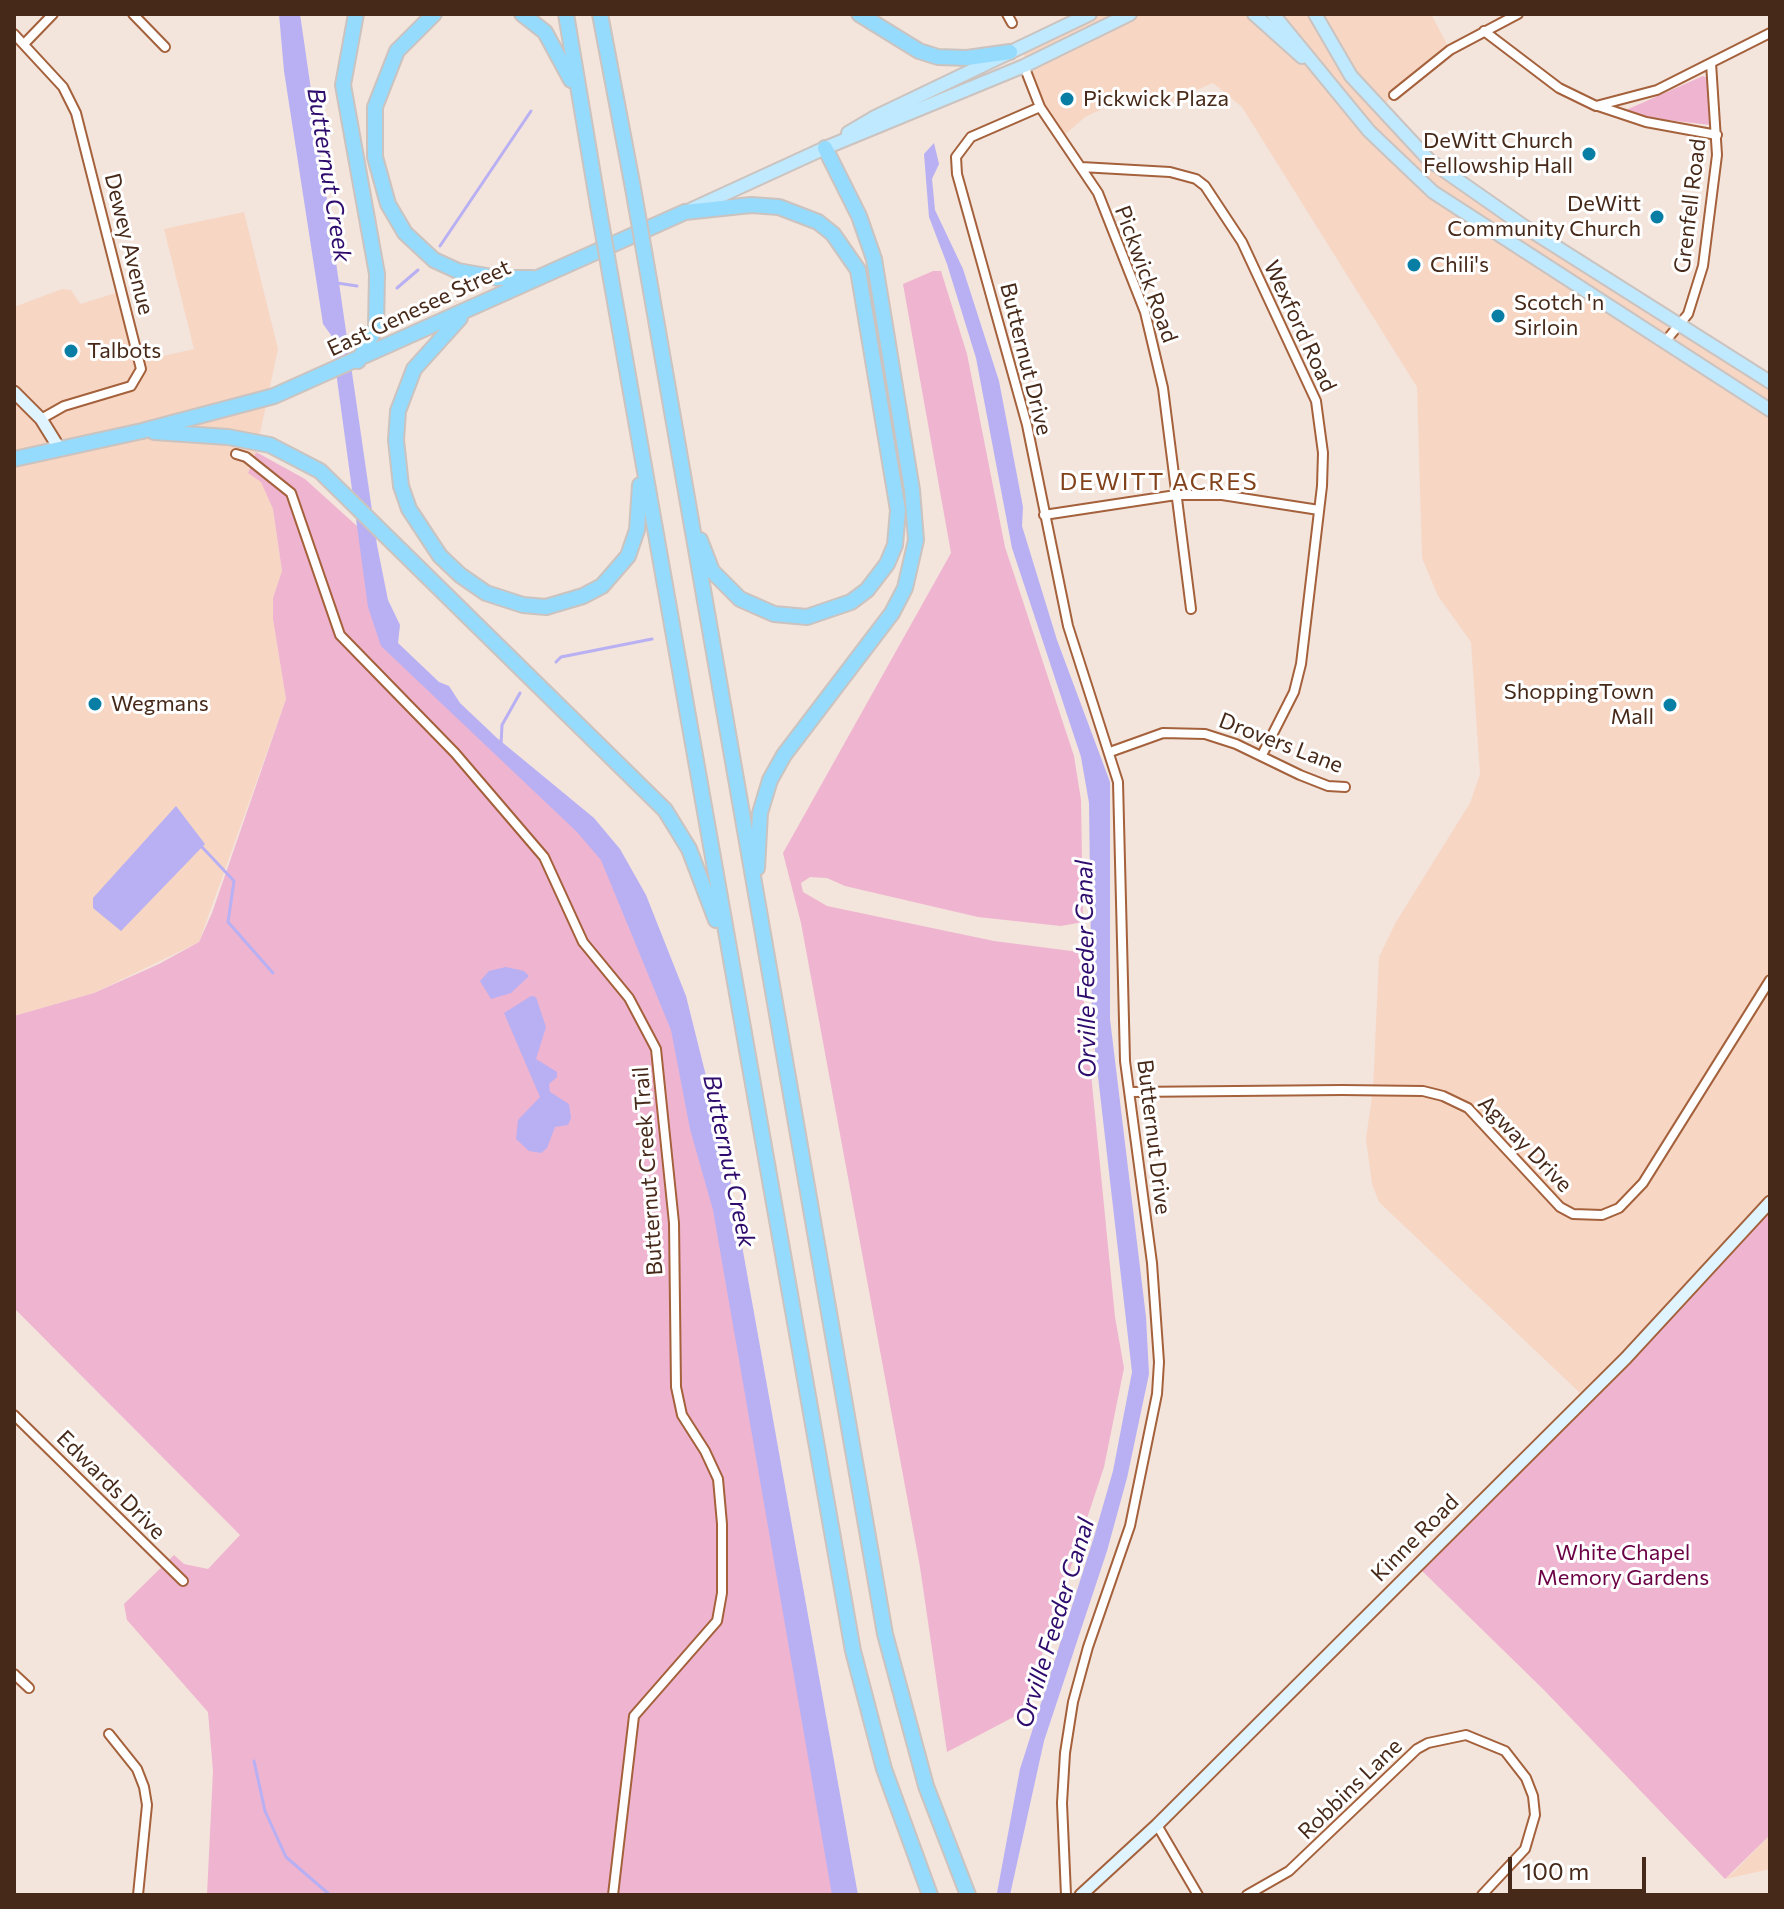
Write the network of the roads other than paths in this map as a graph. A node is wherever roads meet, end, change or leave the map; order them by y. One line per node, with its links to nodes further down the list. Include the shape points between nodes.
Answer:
1 (53, 14): 20 (street)
2 (133, 14): 21 (street)
3 (356, 14): 38 (highway, via 343,85 377,274 376,328)
4 (434, 14): 34 (highway, via 397,51 375,107 375,157 388,204 405,233 434,260 485,276)
5 (522, 14): 27 (highway, via 545,32)
6 (566, 14): 27 (highway)
7 (600, 14): 48 (highway, bridge)
8 (859, 14): 22 (highway, via 938,57)
9 (1007, 14): 16 (street)
10 (1090, 14): 22 (main road, East Genesee Street)
11 (1130, 14): 24 (main road, East Genesee Street)
12 (1254, 14): 25 (main road)
13 (1273, 14): 25 (main road)
14 (1318, 14): 36 (main road, via 1328,39 1365,93 1429,160)
15 (1518, 14): 17 (street)
16 (1012, 23)
17 (1484, 31): 26 (street, via 1450,50); 28 (street, via 1559,88)
18 (1770, 33): 23 (street)
19 (14, 34): 20 (street, Dewey Avenue)
20 (24, 44): 42 (street, Dewey Avenue, via 63,87 76,113 141,369 131,386 64,406)
21 (165, 47)
22 (1017, 49): 24 (main road); 31 (main road, East Genesee Street, via 875,117)
23 (1711, 63): 28 (street, via 1642,96); 30 (street, Grenfell Road)
24 (1024, 66): 29 (street, Pickwick Road); 31 (main road, East Genesee Street)
25 (1320, 74): 37 (main road, via 1395,158 1441,198)
26 (1394, 95)
27 (580, 98): 45 (highway, bridge)
28 (1596, 106): 30 (street)
29 (1040, 107): 32 (street, Pickwick Road); 51 (street, Butternut Drive, via 971,137 956,157 1027,425)
30 (1717, 135): 36 (street, Grenfell Road, via 1703,266 1692,304)
31 (825, 148): 33 (main road, East Genesee Street); 56 (highway, via 874,259 916,540 905,588 892,613 770,780 758,827)
32 (1081, 167): 49 (street, Pickwick Road, via 1118,238 1145,312 1163,388); 50 (street, Wexford Road, via 1140,168 1196,179 1223,210 1316,401 1323,453)
33 (685, 212): 34 (highway, East Genesee Street); 48 (highway, via 779,207 818,222 851,256 863,295 896,494 895,545 877,578 851,602 807,617 774,614 740,599 712,571)
34 (537, 278): 35 (highway, East Genesee Street)
35 (468, 311): 38 (highway, East Genesee Street); 45 (highway, via 414,369 398,411 396,440 409,509 440,556 460,575 499,598 536,606 557,605 602,586 634,543)
36 (1678, 326): 37 (street, Grenfell Road); 39 (main road)
37 (1664, 343): 41 (main road)
38 (358, 361): 43 (highway, East Genesee Street, via 274,396)
39 (1770, 382)
40 (14, 392): 42 (street)
41 (1770, 410)
42 (41, 419): 44 (street)
43 (142, 431): 44 (highway, East Genesee Street); 57 (highway, via 270,445 308,463 336,485 665,810 697,867)
44 (59, 448): 47 (highway, East Genesee Street)
45 (640, 453): 57 (highway)
46 (236, 454): 68 (street, Butternut Creek Trail, via 291,493 340,635 455,753 544,857 583,942 629,998 656,1049 674,1223 676,1387 682,1415 718,1479 722,1593 717,1621 634,1716)
47 (14, 459)
48 (685, 490): 56 (highway)
49 (1176, 495): 50 (street, via 1222,495); 51 (street); 52 (street, Pickwick Road)
50 (1319, 510): 54 (street, Wexford Road, via 1301,664 1294,692)
51 (1044, 515): 53 (street, Butternut Drive, via 1068,626)
52 (1191, 609)
53 (1110, 752): 54 (street, Drovers Lane, via 1163,733 1194,732); 59 (street, Butternut Drive, via 1120,800 1122,1010)
54 (1262, 755): 55 (street, Drovers Lane, via 1328,786)
55 (1345, 787)
56 (756, 901): 70 (highway, via 885,1634 926,1786)
57 (728, 954): 69 (highway, via 853,1651 884,1769)
58 (1770, 980): 59 (street, Agway Drive, via 1643,1183 1619,1208 1602,1215 1573,1214 1560,1207 1468,1108 1443,1096 1423,1091)
59 (1130, 1092): 71 (street, Butternut Drive, via 1152,1263 1157,1394 1130,1526 1073,1702 1062,1803)
60 (1770, 1202): 66 (street, Kinne Road, via 1626,1358)
61 (14, 1415): 62 (street, Edwards Drive)
62 (183, 1581)
63 (14, 1674): 64 (street)
64 (29, 1688)
65 (109, 1734): 67 (street, via 137,1769 144,1787)
66 (1157, 1825): 72 (street, Kinne Road); 73 (street)
67 (138, 1895)
68 (613, 1895)
69 (930, 1895)
70 (968, 1895)
71 (1066, 1895)
72 (1081, 1895)
73 (1198, 1895)
74 (1247, 1895): 75 (street, Robbins Lane, via 1289,1871 1417,1749 1466,1735 1505,1751 1521,1770 1535,1815 1525,1849)
75 (1482, 1895)

